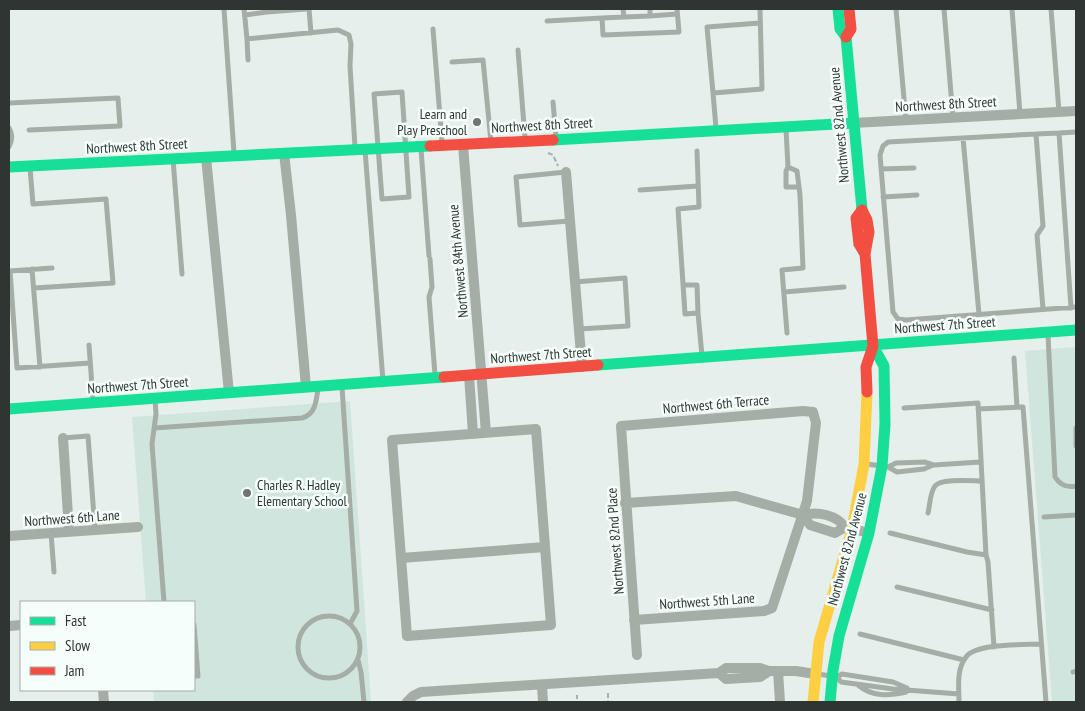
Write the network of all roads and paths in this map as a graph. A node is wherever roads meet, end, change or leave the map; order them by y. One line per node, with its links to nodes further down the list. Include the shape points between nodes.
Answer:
1 (224, 9): 57 (lane)
2 (307, 9): 12 (lane); 21 (lane)
3 (623, 9): 16 (lane)
4 (650, 9): 15 (lane)
5 (760, 9): 19 (lane)
6 (838, 9): 22 (street, Northwest 82nd Avenue, via 840,29)
7 (849, 9): 22 (street, Northwest 82nd Avenue, via 850,29)
8 (896, 9): 34 (lane)
9 (944, 9): 33 (lane)
10 (1012, 9): 32 (lane)
11 (1051, 9): 31 (lane)
12 (267, 11): 14 (lane)
13 (677, 11): 15 (lane); 17 (lane, via 679,32 603,35)
14 (244, 12): 23 (lane)
15 (650, 16): 16 (lane)
16 (624, 17): 17 (lane)
17 (602, 18): 18 (lane)
18 (547, 21)
19 (760, 23): 27 (lane, via 762,89); 27 (lane, via 707,27)
20 (433, 29): 49 (lane)
21 (311, 33): 23 (lane); 53 (lane, via 338,30 350,39)
22 (846, 37): 35 (street, Northwest 82nd Avenue)
23 (247, 39): 25 (lane)
24 (518, 50): 45 (lane)
25 (248, 60)
26 (452, 62): 46 (lane, via 484,60)
27 (713, 93): 39 (lane)
28 (553, 102): 44 (lane)
29 (9, 103): 38 (lane, via 118,98 120,126)
30 (1076, 111): 31 (street, Northwest 8th Street)
31 (1059, 112): 32 (street, Northwest 8th Street)
32 (1020, 114): 33 (street, Northwest 8th Street)
33 (953, 119): 34 (street, Northwest 8th Street)
34 (906, 121): 35 (street, Northwest 8th Street)
35 (854, 123): 36 (street, Northwest 8th Street); 89 (street, Northwest 82nd Avenue, via 862,210 867,217 869,242 865,254)
36 (786, 126): 39 (street, Northwest 8th Street); 62 (lane)
37 (9, 128): 50 (lane, via 12,141)
38 (29, 130)
39 (717, 130): 44 (street, Northwest 8th Street)
40 (1076, 132): 41 (lane)
41 (1059, 133): 42 (lane); 80 (lane)
42 (1036, 134): 43 (lane); 81 (lane, via 1043,226 1038,235)
43 (963, 138): 64 (lane, via 888,142 881,150); 83 (lane)
44 (556, 140): 45 (street, Northwest 8th Street)
45 (525, 141): 46 (street, Northwest 8th Street)
46 (491, 143): 47 (street, Northwest 8th Street)
47 (463, 145): 49 (street, Northwest 8th Street); 95 (street, Northwest 84th Avenue)
48 (420, 146): 49 (street, Northwest 8th Street); 51 (street, Northwest 8th Street); 97 (lane, via 432,287 429,297)
49 (442, 146)
50 (9, 147)
51 (406, 147): 52 (street, Northwest 8th Street); 52 (lane, via 409,198 382,199); 52 (lane, via 402,92 374,94)
52 (379, 148): 53 (street, Northwest 8th Street)
53 (360, 150): 56 (street, Northwest 8th Street); 98 (lane)
54 (548, 150): 65 (path)
55 (697, 151): 66 (lane)
56 (284, 153): 57 (street, Northwest 8th Street); 101 (street)
57 (234, 156): 58 (street, Northwest 8th Street)
58 (206, 157): 59 (street, Northwest 8th Street); 102 (street)
59 (173, 159): 60 (street, Northwest 8th Street); 74 (lane)
60 (30, 166): 61 (street, Northwest 8th Street); 78 (lane, via 33,204 106,199 113,283)
61 (9, 167)
62 (788, 167): 67 (lane, via 797,171); 67 (lane, via 786,187)
63 (914, 168): 64 (lane)
64 (881, 169): 70 (lane)
65 (562, 171): 71 (street); 71 (lane, via 516,176 520,225)
66 (698, 186): 68 (lane); 76 (lane, via 699,207 678,209)
67 (798, 187): 79 (lane, via 803,268 782,270)
68 (640, 190)
69 (917, 195): 70 (lane)
70 (883, 197): 83 (lane, via 895,316 906,320)
71 (569, 221): 75 (street)
72 (52, 268): 73 (lane)
73 (32, 270): 78 (lane); 93 (lane, via 10,271 17,368)
74 (182, 274)
75 (574, 282): 84 (street); 84 (lane, via 625,278 628,326)
76 (684, 285): 82 (lane, via 697,284); 82 (lane, via 685,314)
77 (844, 287): 79 (lane)
78 (34, 288): 93 (lane)
79 (784, 292): 86 (lane)
80 (1074, 308): 81 (lane)
81 (1043, 310): 83 (lane)
82 (698, 313): 90 (lane)
83 (979, 314)
84 (579, 329): 94 (street)
85 (1076, 330): 87 (street, Northwest 7th Street)
86 (786, 332)
87 (1048, 333): 89 (street, Northwest 7th Street); 123 (lane, via 1056,477 1061,484)
88 (89, 345): 92 (lane)
89 (873, 346): 90 (street, Northwest 7th Street); 118 (street, Northwest 82nd Avenue, via 866,367); 120 (street, Northwest 82nd Avenue, via 884,366)
90 (702, 358): 94 (street, Northwest 7th Street)
91 (1014, 358): 105 (lane)
92 (90, 363): 93 (lane); 104 (lane)
93 (40, 367)
94 (582, 367): 95 (street, Northwest 7th Street)
95 (482, 374): 96 (street, Northwest 7th Street); 112 (street, Northwest 84th Avenue)
96 (469, 375): 97 (street, Northwest 7th Street); 113 (street)
97 (435, 378): 98 (street, Northwest 7th Street)
98 (383, 382): 99 (street, Northwest 7th Street)
99 (342, 385): 100 (street, Northwest 7th Street); 145 (lane, via 357,611)
100 (318, 386): 101 (street, Northwest 7th Street); 110 (lane, via 314,409 307,417)
101 (306, 387): 102 (street, Northwest 7th Street)
102 (230, 393): 103 (street, Northwest 7th Street)
103 (155, 398): 104 (street, Northwest 7th Street); 110 (lane)
104 (93, 403): 107 (street, Northwest 7th Street)
105 (1017, 407): 108 (lane); 148 (lane, via 1023,406)
106 (904, 408): 108 (lane, via 978,404)
107 (9, 409)
108 (978, 409): 116 (lane)
109 (621, 426): 124 (street, Northwest 82nd Place); 127 (street, Northwest 6th Terrace, via 813,412 816,423)
110 (154, 428): 142 (lane, via 152,444)
111 (1076, 428): 115 (lane)
112 (486, 433): 113 (street); 137 (street, via 536,429)
113 (473, 434): 139 (street, via 392,440)
114 (62, 438): 131 (lane, via 88,436); 132 (street)
115 (1076, 446)
116 (980, 462): 119 (lane); 122 (lane)
117 (912, 463): 119 (lane); 120 (lane); 121 (lane)
118 (864, 464): 120 (lane); 130 (street, Northwest 82nd Avenue)
119 (934, 465): 121 (lane)
120 (885, 466): 121 (lane, via 897,472); 134 (street, Northwest 82nd Avenue)
121 (912, 470)
122 (982, 481): 125 (lane, via 938,483); 138 (lane)
123 (1076, 486)
124 (626, 503): 127 (street, via 736,496); 144 (street, Northwest 82nd Place)
125 (928, 513)
126 (1076, 514): 128 (lane)
127 (803, 515): 130 (street, via 816,513 839,520); 144 (street, Northwest 5th Lane, via 772,608)
128 (1044, 517)
129 (138, 527): 131 (street, Northwest 6th Lane)
130 (848, 528): 134 (street); 154 (street, Northwest 82nd Avenue, via 823,624)
131 (95, 530): 132 (street, Northwest 6th Lane)
132 (69, 531): 133 (street, Northwest 6th Lane)
133 (51, 532): 136 (street, Northwest 6th Lane); 140 (lane)
134 (869, 533): 156 (street, Northwest 82nd Avenue, via 843,620)
135 (890, 533): 138 (lane)
136 (9, 536)
137 (545, 547): 139 (street); 139 (street, via 551,625 407,636)
138 (986, 555): 143 (lane)
139 (401, 558)
140 (54, 572)
141 (897, 587): 143 (lane)
142 (164, 601)
143 (992, 610): 149 (lane)
144 (634, 620): 150 (street, Northwest 82nd Place)
145 (350, 624): 151 (lane, via 356,630 360,645); 151 (lane, via 329,616 314,620 300,638 299,654 305,667 326,678 341,676)
146 (860, 634): 152 (lane)
147 (195, 637): 155 (lane, via 198,676)
148 (1041, 644): 149 (lane); 173 (lane)
149 (994, 647): 152 (lane, via 970,652)
150 (637, 655)
151 (358, 660): 165 (lane)
152 (964, 660): 162 (lane, via 959,674)
153 (773, 671): 154 (street, via 796,670); 158 (street, via 726,668 719,673); 169 (street)
154 (815, 674): 156 (lane); 170 (street, Northwest 82nd Avenue)
155 (195, 676)
156 (835, 677): 157 (lane, via 842,674); 159 (lane, via 841,682); 171 (street, Northwest 82nd Avenue)
157 (864, 678): 159 (lane); 160 (lane, via 893,682)
158 (542, 685): 166 (street, via 421,692); 167 (street)
159 (861, 686): 160 (lane)
160 (912, 690): 162 (lane)
161 (608, 693): 168 (path)
162 (959, 694): 172 (lane)
163 (577, 695): 164 (path)
164 (577, 699)
165 (364, 702)
166 (407, 702)
167 (544, 702)
168 (608, 702)
169 (780, 702)
170 (813, 702)
171 (830, 702)
172 (959, 702)
173 (1046, 702)

